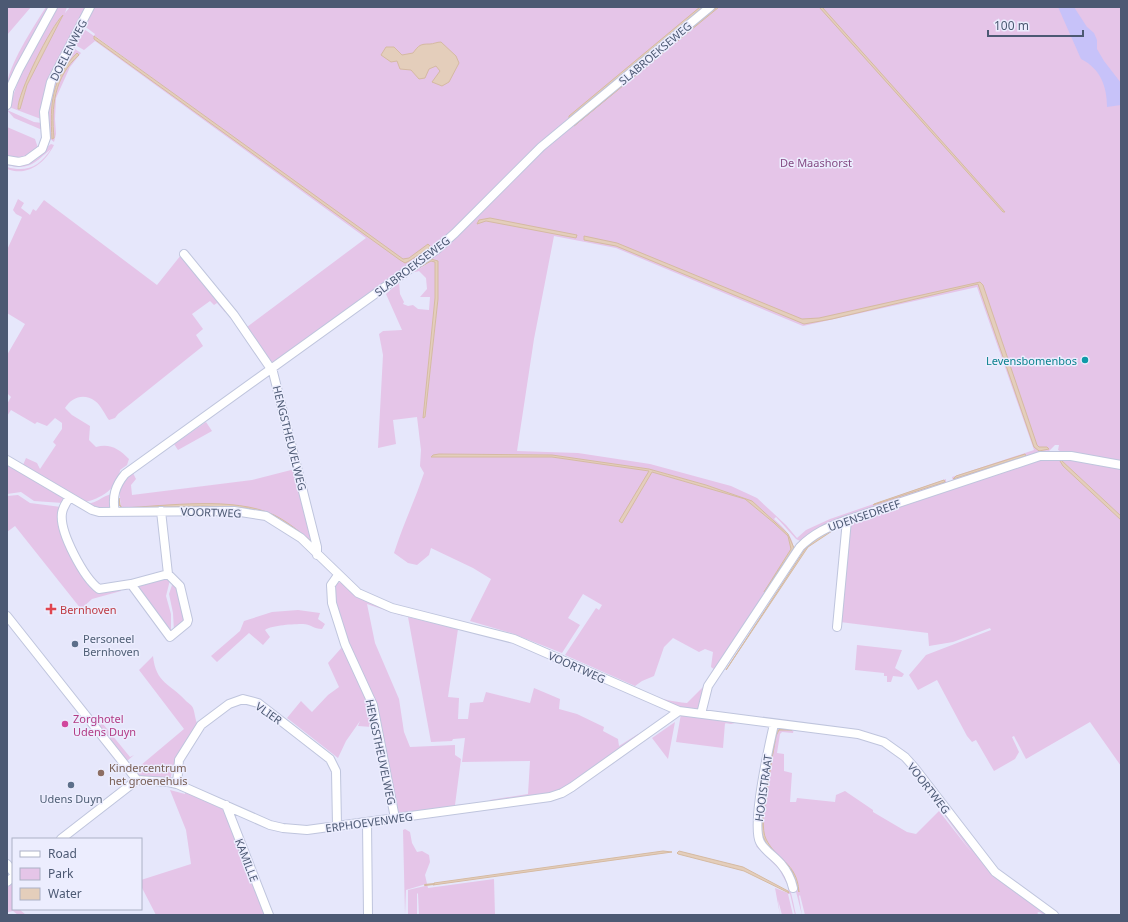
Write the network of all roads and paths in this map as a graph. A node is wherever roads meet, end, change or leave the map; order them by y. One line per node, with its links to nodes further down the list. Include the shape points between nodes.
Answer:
1 (52, 7): 4 (street)
2 (90, 7): 6 (street, DOELENWEG, via 51,82 44,112 46,138 42,149 27,160)
3 (710, 7): 8 (street, SLABROEKSEWEG, via 541,147 436,250)
4 (8, 94): 5 (street)
5 (7, 105)
6 (7, 160)
7 (184, 254): 8 (street, HENGSTHEUVELWEG, via 234,315)
8 (272, 368): 13 (street, SLABROEKSEWEG, via 125,474 114,490); 15 (street, HENGSTHEUVELWEG)
9 (7, 460): 11 (street, VOORTWEG)
10 (1121, 465): 14 (street, UDENSEDREEF, via 1071,456 1040,456)
11 (70, 496): 13 (street, VOORTWEG, via 92,510); 18 (street, via 62,512 64,529 75,556 96,587 103,589)
12 (161, 511): 13 (street, VOORTWEG); 15 (street, VOORTWEG, via 234,510 266,516 301,538); 16 (street)
13 (114, 512)
14 (847, 520): 20 (street); 22 (street, UDENSEDREEF, via 811,536 800,547 708,686)
15 (317, 555): 17 (street, VOORTWEG)
16 (168, 574): 18 (street); 18 (street, via 180,586 188,620 170,637)
17 (338, 575): 21 (street, VOORTWEG, via 358,593 378,603 514,640); 27 (street, HENGSTHEUVELWEG, via 331,585 332,603 345,644 373,705)
18 (131, 584)
19 (7, 616): 24 (street)
20 (837, 627)
21 (679, 711): 22 (street, VOORTWEG); 27 (street, ERPHOEVENWEG, via 562,793 550,797)
22 (701, 714): 23 (street, VOORTWEG)
23 (774, 724): 31 (street, HOOISTRAAT, via 757,832 760,842 780,863); 34 (street, VOORTWEG, via 858,734 894,748 914,767 995,872)
24 (137, 780): 25 (street, ERPHOEVENWEG); 30 (street)
25 (177, 784): 26 (street, ERPHOEVENWEG); 29 (street, VLIER, via 179,760 201,725 228,704 243,699 258,703 330,759 336,771)
26 (226, 805): 29 (street, ERPHOEVENWEG, via 270,825 283,828 307,830); 32 (street, KAMILLE)
27 (395, 818): 28 (street, ERPHOEVENWEG)
28 (366, 822): 29 (street, ERPHOEVENWEG); 33 (street)
29 (337, 826)
30 (62, 838)
31 (793, 888)
32 (269, 915)
33 (368, 915)
34 (1054, 915)

